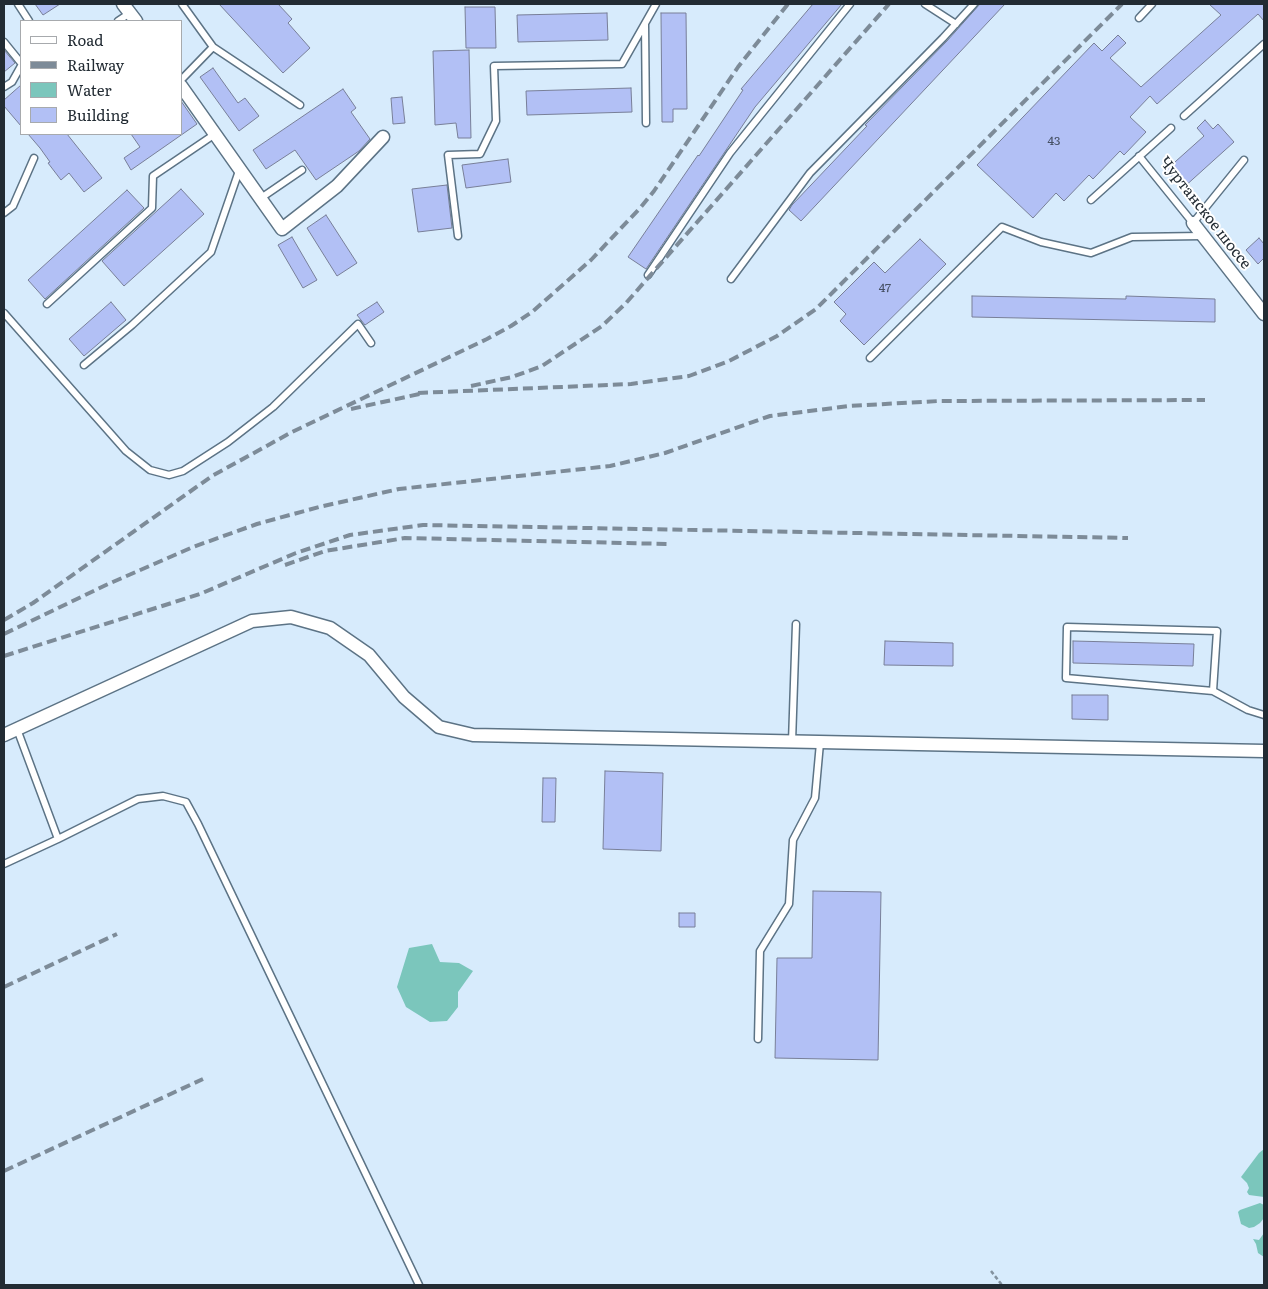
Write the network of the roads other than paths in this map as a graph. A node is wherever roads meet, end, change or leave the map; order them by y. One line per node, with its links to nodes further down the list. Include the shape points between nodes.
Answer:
1 (18, 4): 10 (lane)
2 (182, 4): 16 (lane)
3 (656, 4): 12 (lane)
4 (850, 4): 39 (lane, via 730,153)
5 (925, 4): 13 (lane)
6 (974, 4): 13 (lane)
7 (1152, 4): 9 (lane)
8 (130, 13): 11 (lane)
9 (1139, 18)
10 (28, 20)
11 (120, 20)
12 (645, 24): 24 (lane); 37 (lane, via 622,64 494,66 496,121 480,154 448,156)
13 (956, 24): 40 (lane, via 810,173)
14 (4, 42): 17 (lane)
15 (1264, 44): 23 (lane)
16 (213, 47): 19 (lane); 22 (lane)
17 (20, 63)
18 (20, 66): 20 (lane, via 12,82)
19 (182, 79)
20 (4, 87)
21 (182, 87): 26 (street)
22 (300, 105)
23 (1184, 116)
24 (646, 123)
25 (1171, 128): 28 (lane)
26 (215, 134): 31 (street); 41 (lane, via 153,176 152,208)
27 (383, 137): 33 (street, via 337,186 282,229)
28 (1140, 156): 34 (lane); 36 (lane, Чуртанское шоссе)
29 (34, 158): 35 (lane, via 13,206)
30 (1244, 160): 36 (lane)
31 (240, 168): 33 (street); 46 (lane, via 211,252)
32 (302, 170): 33 (lane)
33 (261, 198)
34 (1091, 200)
35 (4, 213)
36 (1193, 223): 38 (street, Чуртанское шоссе)
37 (458, 236)
38 (1202, 236): 43 (street, Чуртанское шоссе); 45 (lane, via 1132,237 1091,253 1041,242 1002,227)
39 (648, 275)
40 (731, 279)
41 (47, 304)
42 (4, 313): 44 (lane, via 126,450 150,470 168,475 183,471 228,442 273,407 358,324)
43 (1264, 314)
44 (371, 343)
45 (870, 358)
46 (84, 365)
47 (796, 624): 52 (lane)
48 (1213, 691): 48 (lane, via 1066,678 1067,627 1217,631); 49 (lane)
49 (1264, 715)
50 (17, 729): 51 (street); 52 (street, via 252,621 291,617 330,628 370,655 404,697 438,727 474,735); 55 (lane)
51 (4, 735)
52 (792, 742): 53 (street)
53 (820, 743): 54 (street); 57 (lane, via 815,798 793,840 789,904 760,951)
54 (1264, 751)
55 (58, 839): 56 (lane); 58 (lane, via 138,799 163,796 186,802)
56 (4, 864)
57 (758, 1038)
58 (419, 1285)

